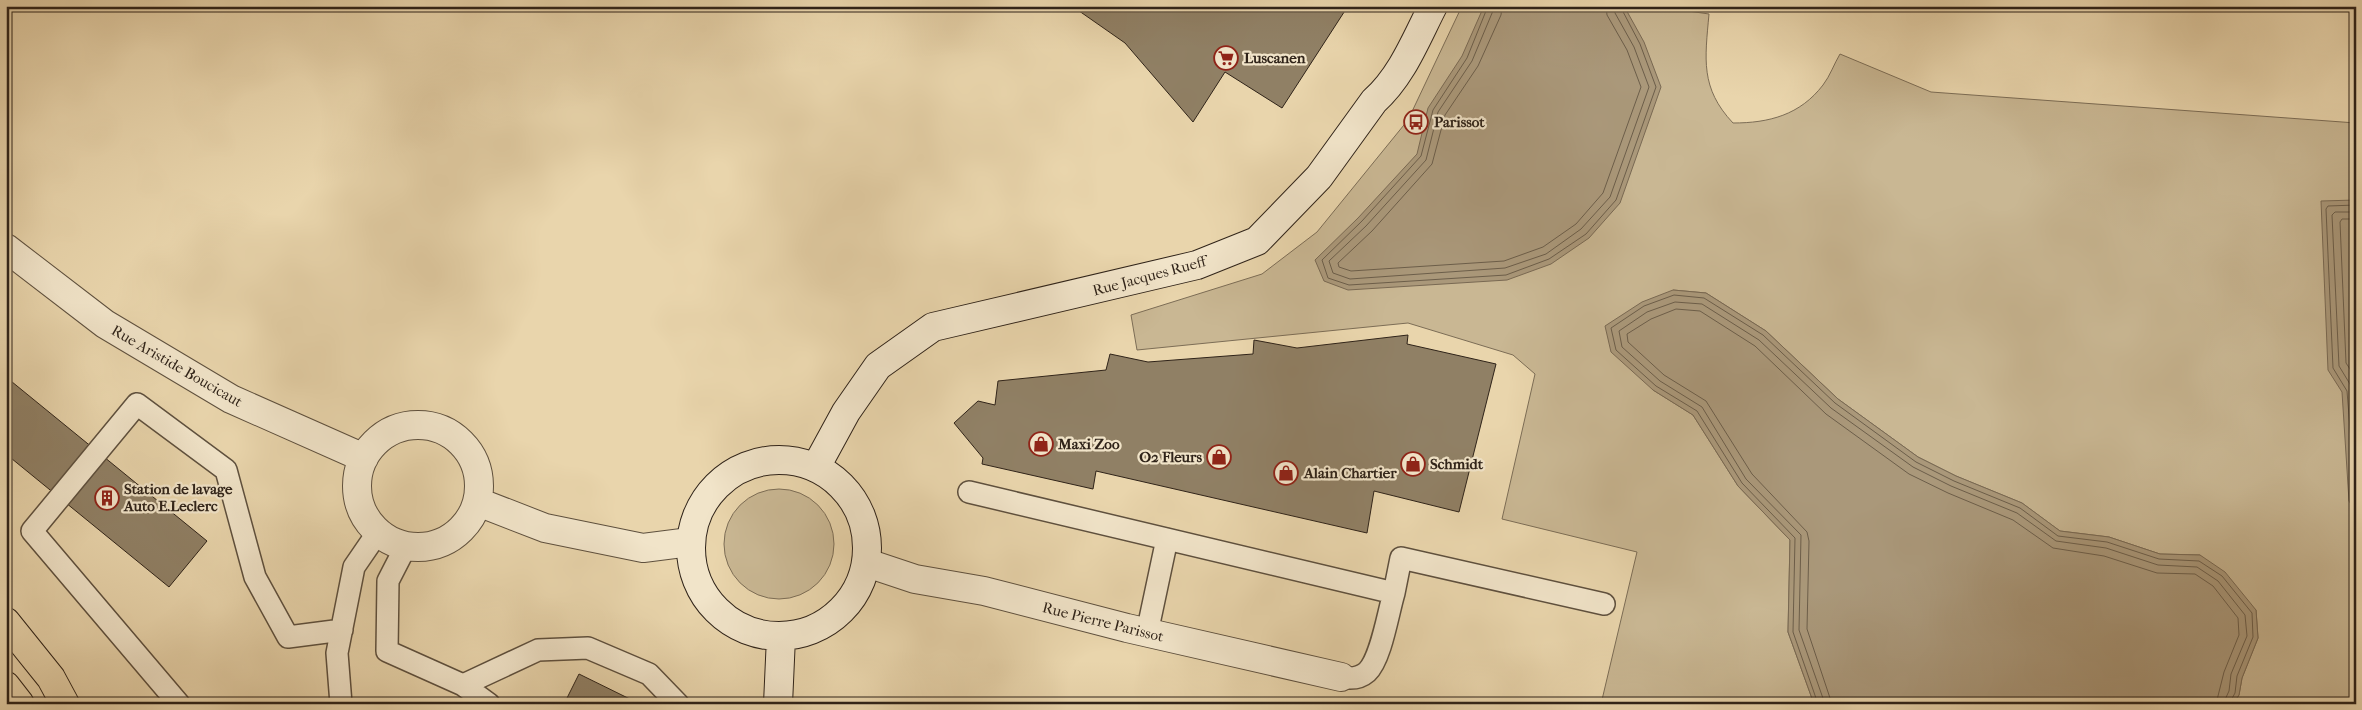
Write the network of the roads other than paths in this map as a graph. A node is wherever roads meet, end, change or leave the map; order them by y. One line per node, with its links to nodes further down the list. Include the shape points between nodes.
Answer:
1 (1433, 6): 4 (street, Rue Jacques Rueff, via 1400,70 1383,93 1319,177 1257,241 1197,265 933,328 878,366 846,412)
2 (6, 248): 3 (street, Rue Aristide Boucicaut, via 105,324 231,399)
3 (364, 458): 6 (street, via 375,443 390,432 407,426 426,425 444,430 458,439 473,460 479,485); 7 (street, via 358,478 358,498 365,516)
4 (816, 467): 9 (street, via 788,460 760,461 734,472 712,490 697,514); 11 (street, via 840,483 858,506 868,534)
5 (969, 492): 8 (lane)
6 (478, 502): 9 (street, via 545,528 643,548); 10 (street, via 458,533 424,547)
7 (378, 532): 10 (street); 15 (lane, via 354,567)
8 (1167, 539): 12 (lane); 16 (lane)
9 (690, 542): 17 (street, via 693,571 705,598 725,619 751,633)
10 (406, 546): 19 (lane, via 388,580 387,650)
11 (867, 563): 16 (street, Rue Pierre Parissot, via 915,579 984,592); 17 (street, via 857,592 837,616 811,631)
12 (1394, 594): 13 (lane, via 1401,558); 18 (lane, via 1375,658 1367,672 1349,679)
13 (1604, 604)
14 (6, 622): 22 (main road, via 51,678)
15 (342, 630): 23 (lane, via 288,637 255,578 226,470 137,404 32,530); 24 (lane, via 337,653)
16 (1147, 633): 18 (street, Rue Pierre Parissot)
17 (781, 637): 27 (street)
18 (1341, 677)
19 (463, 684): 25 (lane); 26 (lane, via 538,650 588,648 649,674)
20 (6, 686): 21 (main road)
21 (20, 704)
22 (65, 704)
23 (180, 704)
24 (341, 704)
25 (489, 704)
26 (678, 704)
27 (778, 704)

